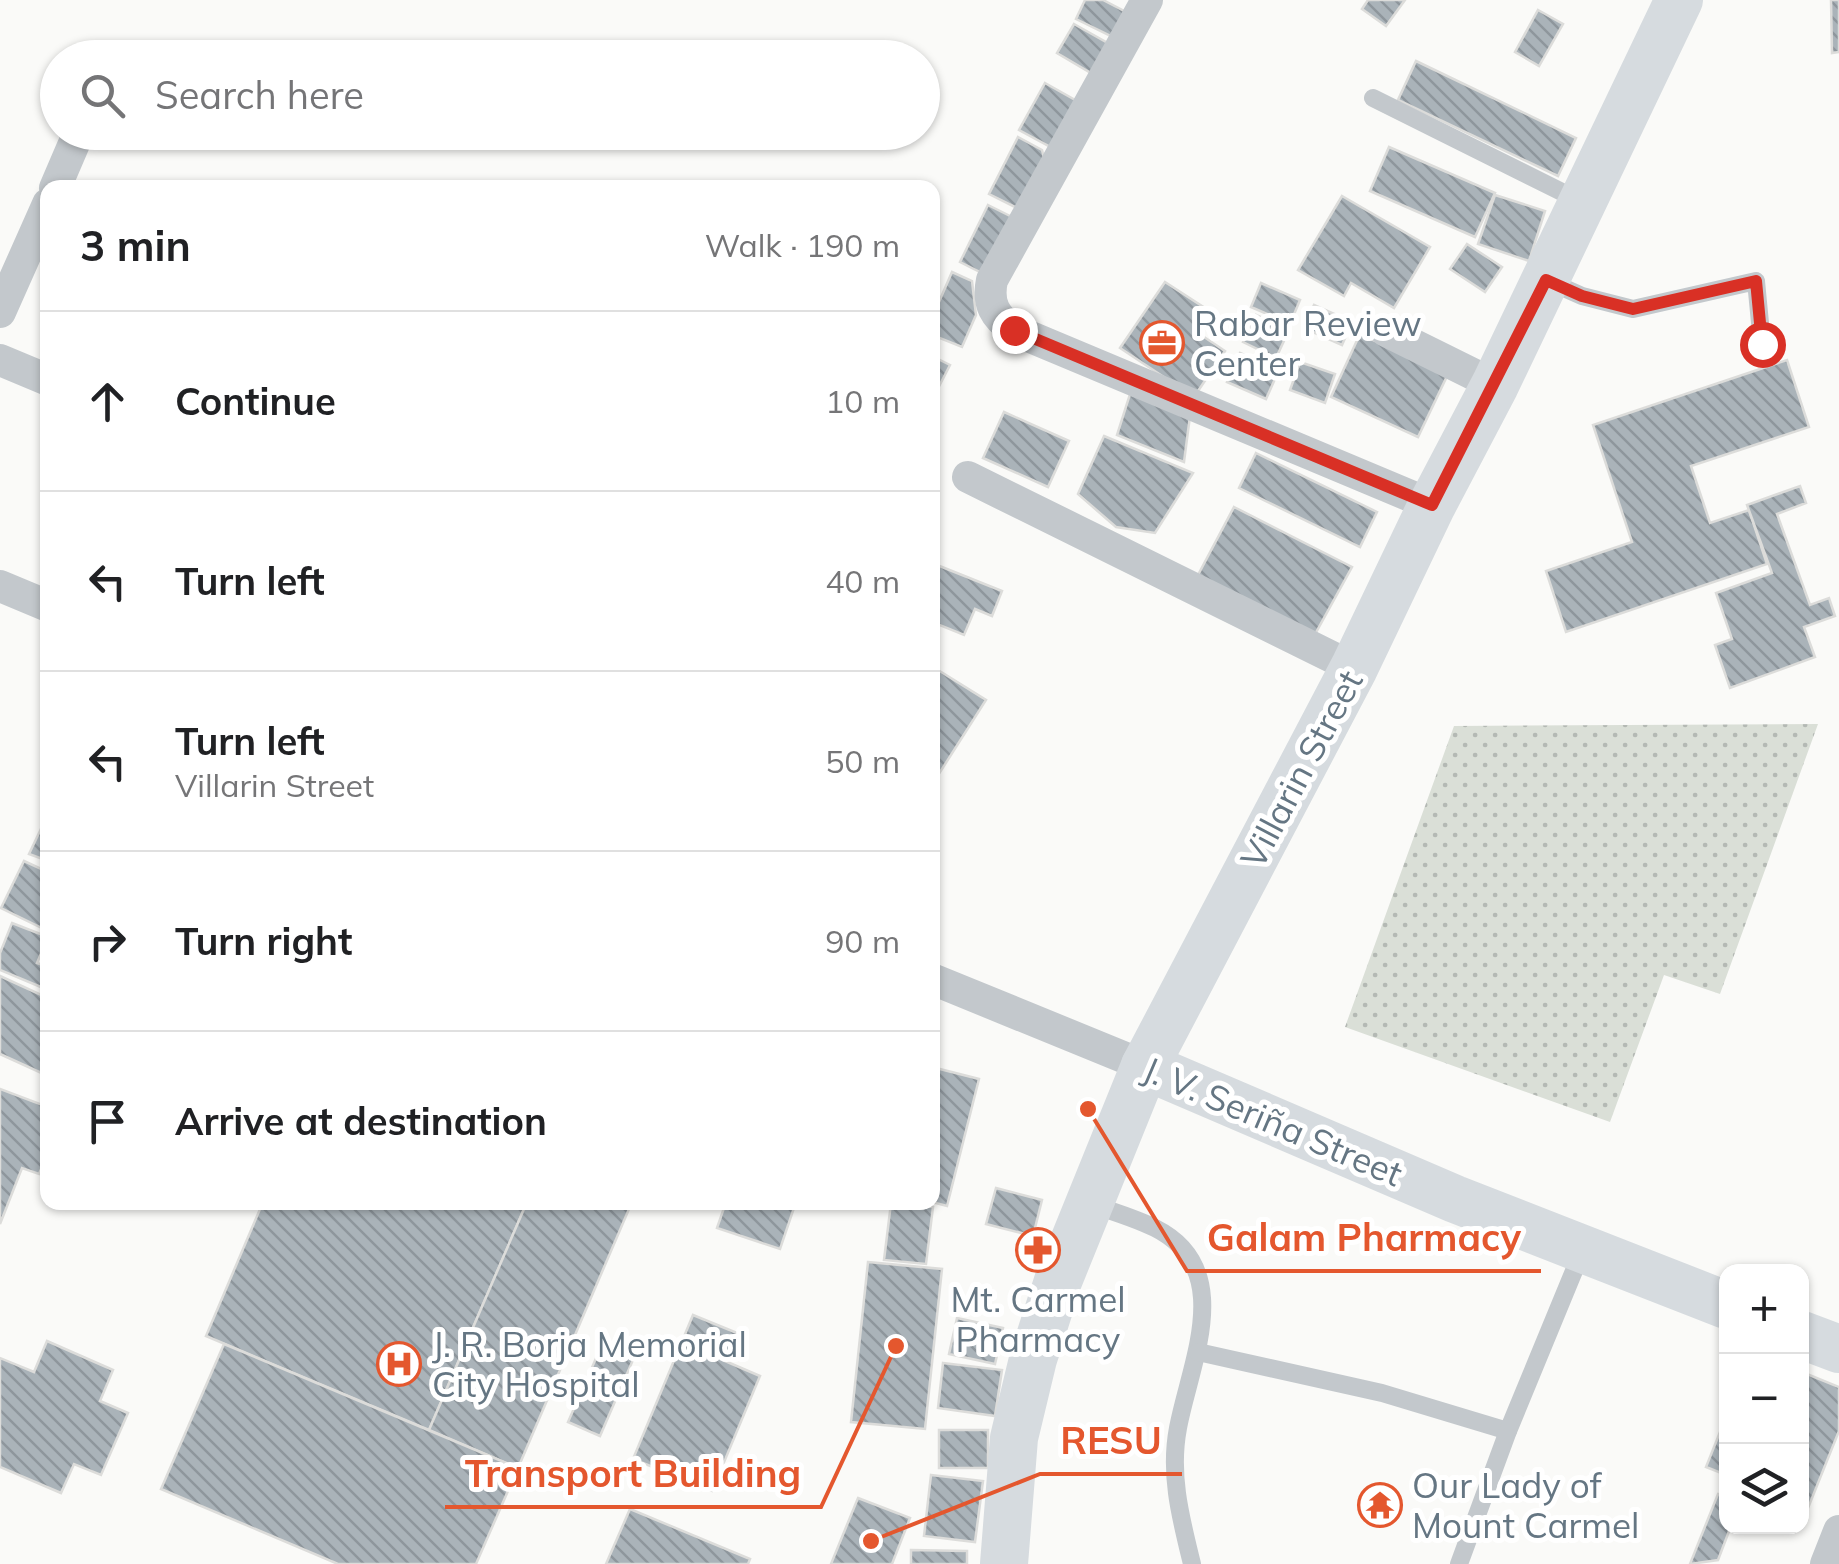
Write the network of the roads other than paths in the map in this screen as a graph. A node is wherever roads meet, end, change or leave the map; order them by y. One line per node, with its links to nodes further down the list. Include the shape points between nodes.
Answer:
1 (1147, 0): 16 (street, via 992,280 992,308 1014,330)
2 (1678, 0): 6 (main road, Villarin Street)
3 (1374, 98): 6 (lane)
4 (70, 150): 5 (street)
5 (57, 180)
6 (1583, 202): 8 (main road, Villarin Street)
7 (40, 222): 9 (street)
8 (1546, 280): 11 (lane, via 1633,309 1756,281); 14 (main road, Villarin Street)
9 (0, 312)
10 (1386, 331): 14 (street)
11 (1762, 344)
12 (0, 360): 13 (street)
13 (40, 377)
14 (1495, 385): 16 (main road, Villarin Street)
15 (968, 477): 19 (street)
16 (1432, 505): 19 (main road, Villarin Street)
17 (0, 586): 18 (street)
18 (40, 603)
19 (1354, 668): 21 (main road, Villarin Street)
20 (940, 982): 21 (street, J. V. Seriña Street)
21 (1145, 1066): 22 (main road, Villarin Street); 23 (main road, J. V. Seriña Street)
22 (1090, 1203): 27 (lane, via 1154,1228 1188,1257 1204,1292); 30 (main road, Villarin Street, via 1058,1281 1014,1438)
23 (1583, 1249): 24 (main road, J. V. Seriña Street); 28 (lane)
24 (1719, 1302)
25 (1809, 1338): 26 (main road)
26 (1839, 1350)
27 (1198, 1352): 28 (lane, via 1382,1393); 31 (lane, via 1178,1430 1174,1479)
28 (1508, 1430): 32 (lane)
29 (1839, 1531): 33 (street)
30 (1004, 1564)
31 (1192, 1564)
32 (1460, 1564)
33 (1826, 1564)

